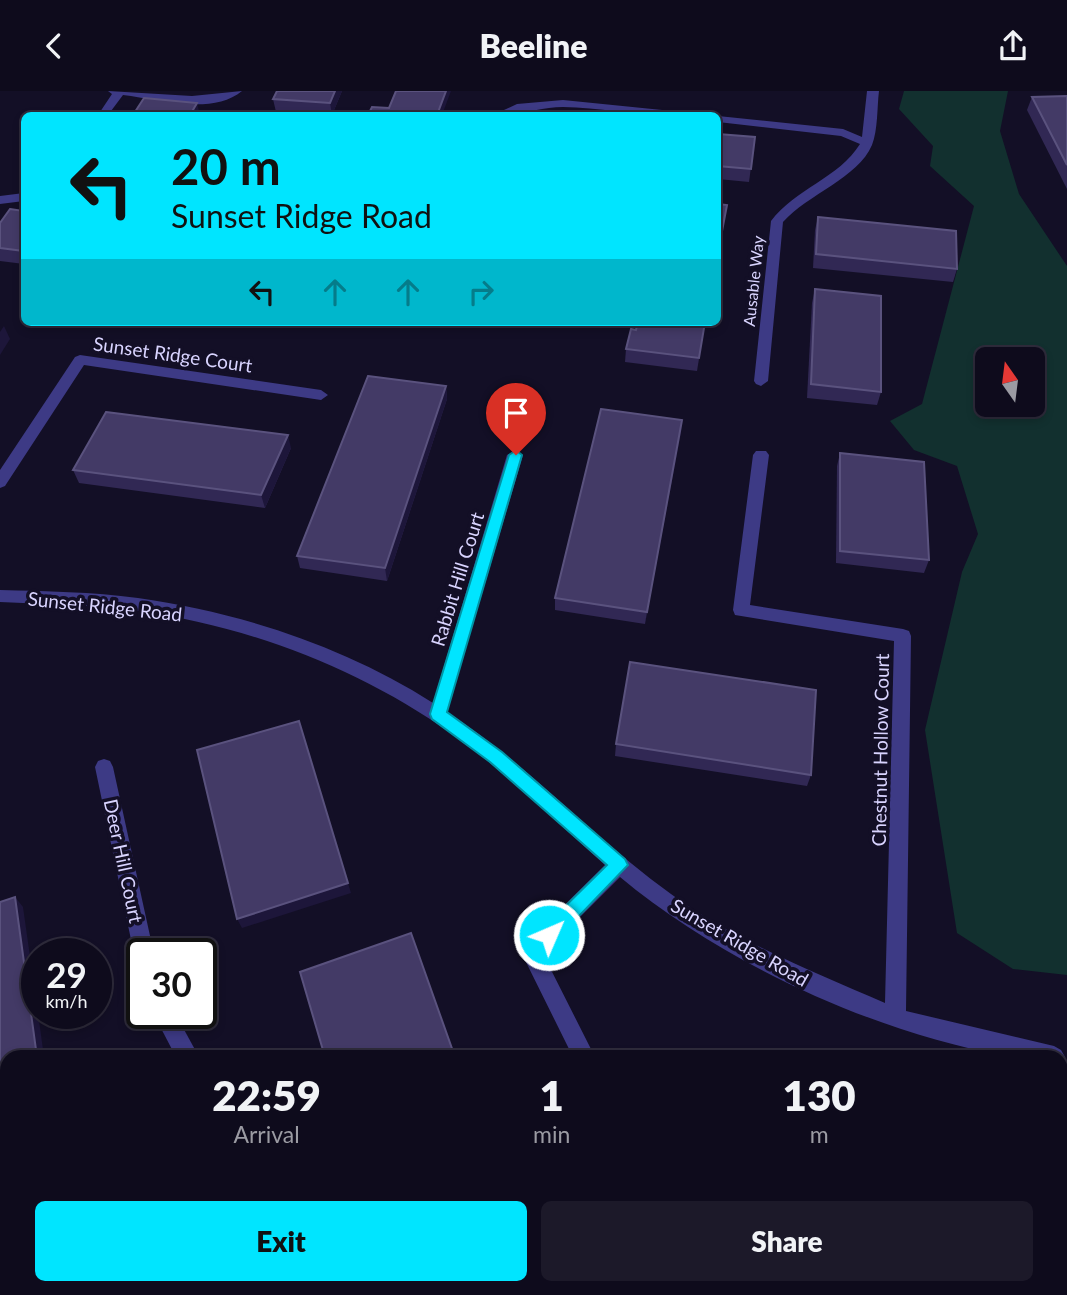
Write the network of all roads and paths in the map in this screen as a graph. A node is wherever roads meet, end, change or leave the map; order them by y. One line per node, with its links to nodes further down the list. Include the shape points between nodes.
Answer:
1 (114, 91): 4 (street)
2 (236, 91): 4 (street, via 194,99)
3 (873, 91): 9 (street)
4 (120, 92): 5 (street)
5 (105, 112)
6 (504, 112): 7 (street, via 514,106 558,102)
7 (653, 112)
8 (721, 119): 9 (street, via 843,133)
9 (867, 143): 12 (street, Ausable Way, via 856,161 791,205 777,221)
10 (21, 197): 11 (street)
11 (0, 200)
12 (761, 381)
13 (321, 395): 16 (street, Sunset Ridge Court, via 79,360)
14 (516, 455): 18 (street, Rabbit Hill Court)
15 (761, 455): 22 (street, Chestnut Hollow Court, via 741,610 903,636)
16 (0, 482)
17 (0, 596): 18 (street, Sunset Ridge Road, via 157,607 235,624 310,649 388,684)
18 (438, 714): 20 (street, Sunset Ridge Road, via 496,757)
19 (104, 767): 21 (street, Deer Hill Court)
20 (619, 865): 22 (street, Sunset Ridge Road, via 690,918 771,964); 25 (street, via 531,952)
21 (141, 938)
22 (895, 1018): 26 (street, Sunset Ridge Road)
23 (172, 1029): 24 (street)
24 (184, 1050)
25 (580, 1050)
26 (1025, 1050)

